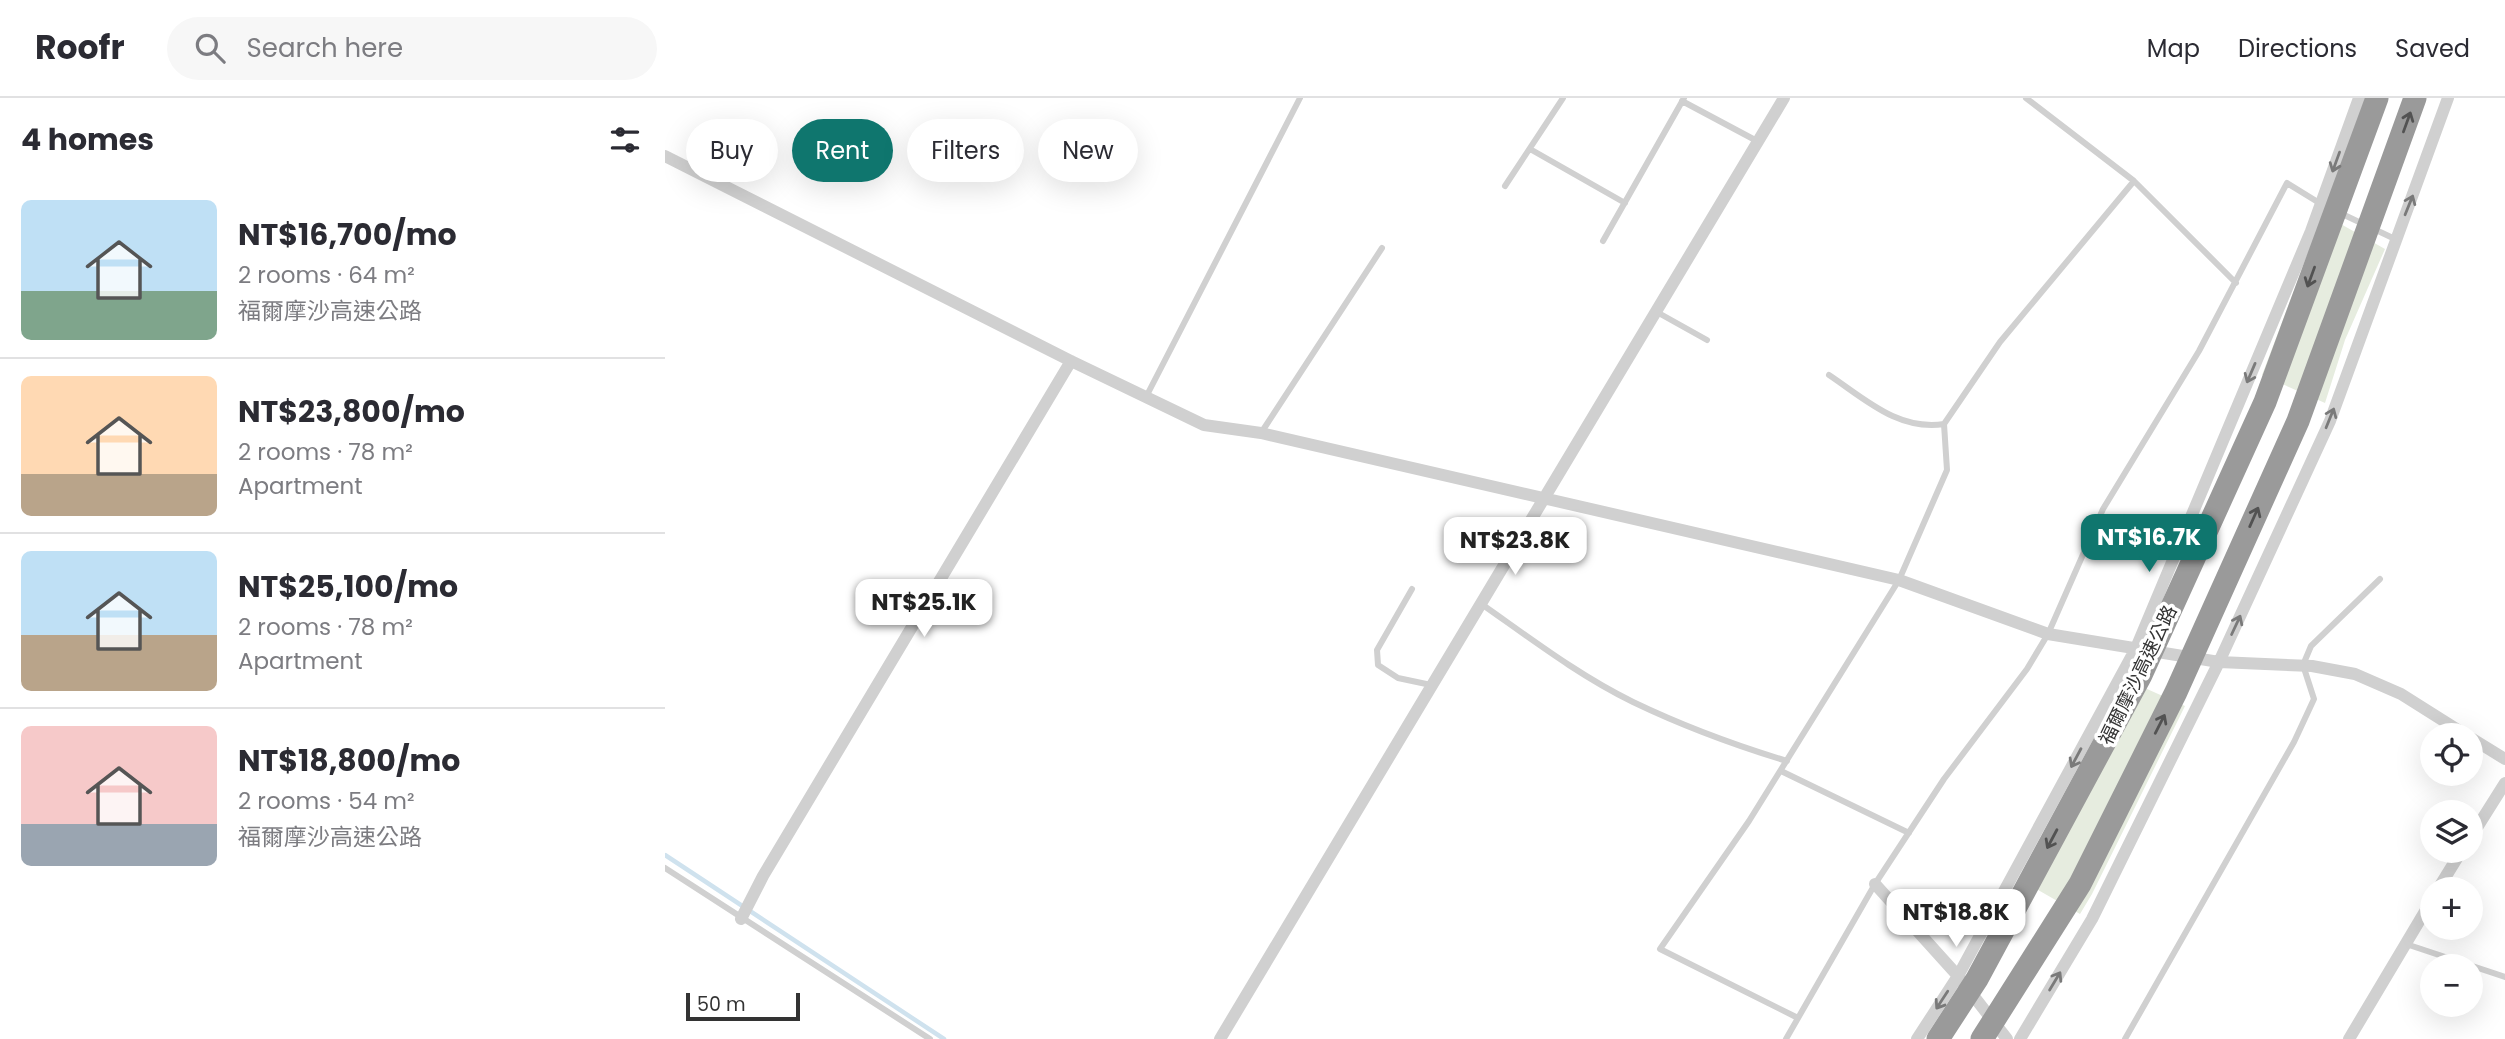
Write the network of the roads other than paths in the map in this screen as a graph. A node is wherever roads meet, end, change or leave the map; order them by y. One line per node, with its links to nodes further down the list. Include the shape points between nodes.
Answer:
1 (1300, 98): 25 (lane)
2 (1563, 98): 11 (lane)
3 (1784, 98): 10 (street)
4 (2027, 98): 13 (lane)
5 (2359, 98): 16 (street, one-way to 16)
6 (2377, 98): 58 (highway, 福爾摩沙高速公路, one-way to 58, via 2265,402 2141,675 1977,979)
7 (2415, 98): 59 (highway, 福爾摩沙高速公路, one-way to 7, via 2080,884 2176,692 2298,421)
8 (2448, 98): 17 (street, one-way to 8)
9 (1683, 100): 10 (lane); 15 (lane)
10 (1758, 141): 21 (street)
11 (1530, 149): 14 (lane); 15 (lane)
12 (665, 156): 23 (street)
13 (2134, 181): 20 (lane); 26 (lane, via 2000,342)
14 (1506, 186)
15 (1625, 203): 18 (lane)
16 (2320, 204): 17 (lane); 20 (lane, via 2287,183); 34 (street, one-way to 34)
17 (2395, 239): 35 (street, one-way to 17, via 2330,421)
18 (1603, 241)
19 (1382, 248): 27 (lane)
20 (2236, 283): 33 (lane, via 2103,509)
21 (1655, 311): 22 (lane); 28 (street)
22 (1707, 340)
23 (1071, 361): 25 (street); 48 (street)
24 (1829, 375): 26 (lane, via 1895,418 1922,427)
25 (1146, 397): 27 (street, via 1204,425)
26 (1944, 424): 30 (lane, via 1947,470)
27 (1261, 433): 28 (street)
28 (1543, 497): 30 (street); 32 (street)
29 (2380, 579): 36 (lane, via 2311,646)
30 (1899, 580): 33 (street); 41 (lane)
31 (1412, 589): 37 (lane, via 1377,650 1378,665 1398,678)
32 (1480, 603): 37 (street); 41 (lane, via 1576,670 1631,701 1730,743)
33 (2048, 634): 34 (street); 45 (lane)
34 (2136, 648): 35 (street); 51 (street, one-way to 51)
35 (2219, 662): 36 (street); 61 (street, one-way to 35, via 2092,919)
36 (2303, 665): 38 (street, via 2355,674); 62 (lane, via 2314,699 2294,743)
37 (1431, 685): 55 (street)
38 (2446, 723)
39 (2483, 746): 40 (street)
40 (2505, 760)
41 (1787, 761): 42 (lane)
42 (1781, 771): 45 (lane); 53 (lane, via 1660,949)
43 (2505, 783): 44 (street)
44 (2483, 818)
45 (1909, 833): 47 (lane)
46 (665, 868): 48 (lane)
47 (1875, 884): 51 (street); 53 (lane)
48 (742, 917): 54 (lane)
49 (2420, 918): 50 (street)
50 (2404, 943): 52 (lane); 63 (street)
51 (1958, 976): 57 (street, one-way to 57); 60 (street)
52 (2505, 977)
53 (1798, 1018): 56 (lane)
54 (930, 1039)
55 (1220, 1039)
56 (1786, 1039)
57 (1917, 1039)
58 (1938, 1039)
59 (1982, 1039)
60 (2007, 1039)
61 (2019, 1039)
62 (2125, 1039)
63 (2349, 1039)

